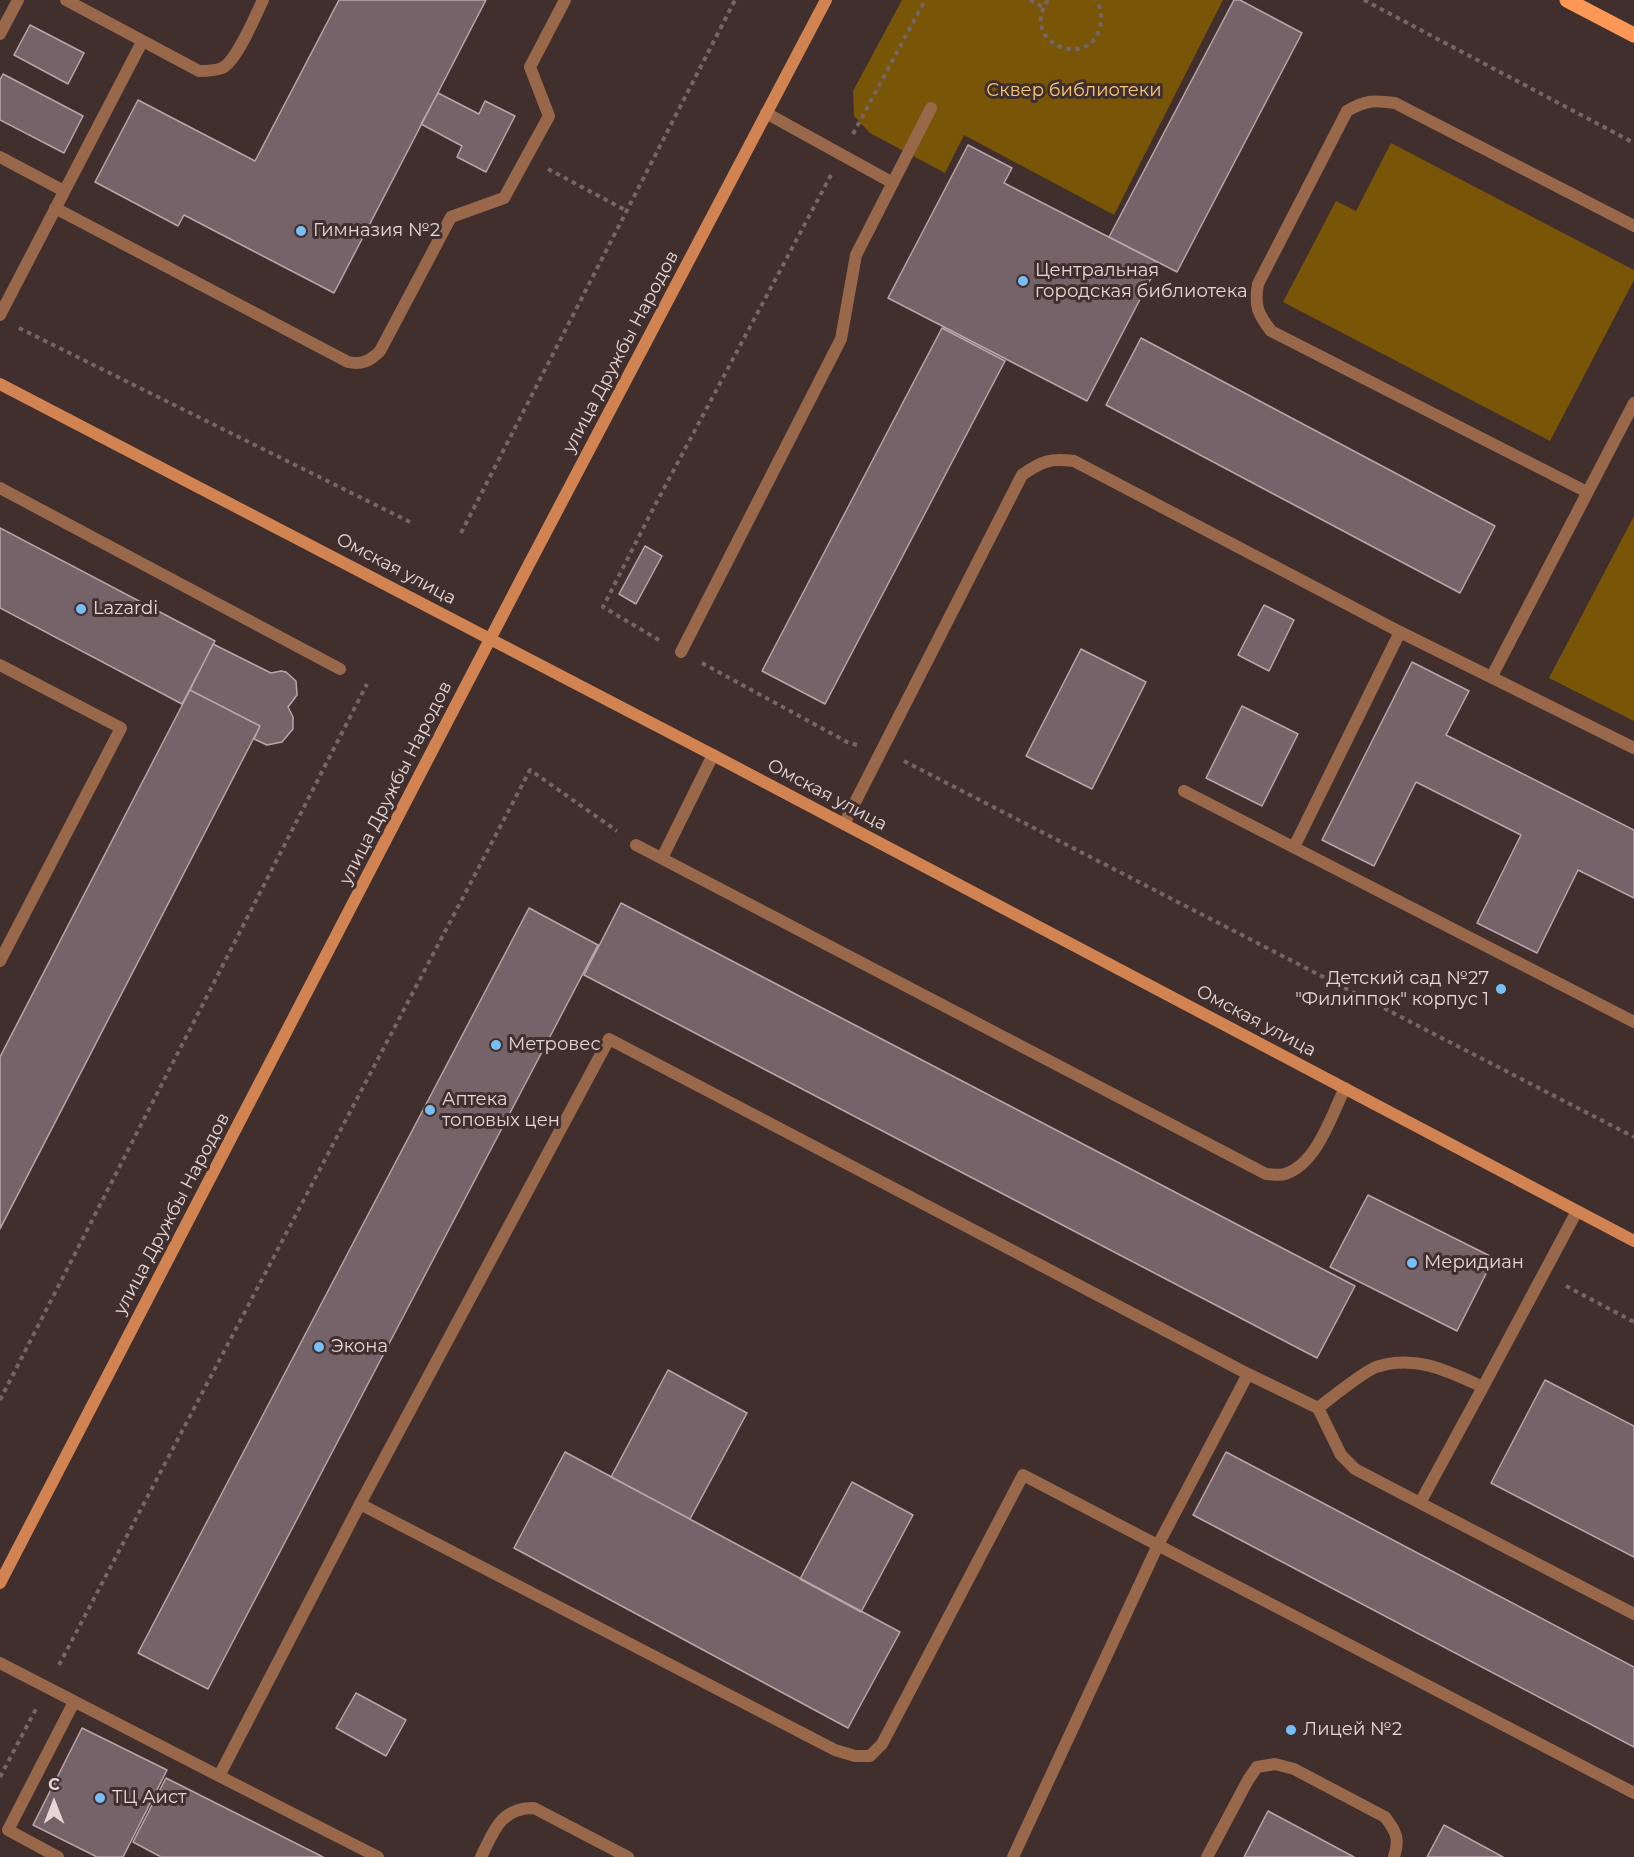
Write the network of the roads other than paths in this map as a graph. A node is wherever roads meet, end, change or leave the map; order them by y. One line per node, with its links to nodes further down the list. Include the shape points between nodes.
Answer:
1 (18, 0): 7 (lane)
2 (66, 0): 9 (lane)
3 (263, 0): 9 (lane, via 224,67 199,71)
4 (565, 0): 15 (lane, via 530,67 549,116 504,198 451,217 381,351 371,360 348,362)
5 (826, 0): 11 (main road, улица Дружбы Народов)
6 (1567, 0): 8 (main road)
7 (0, 34)
8 (1634, 35)
9 (142, 42): 14 (lane)
10 (931, 108): 13 (lane)
11 (766, 113): 13 (lane); 23 (main road, улица Дружбы Народов)
12 (0, 157): 14 (lane)
13 (893, 183): 24 (lane, via 856,255 841,339)
14 (64, 191): 15 (lane)
15 (55, 208): 17 (lane)
16 (1634, 226): 21 (lane, via 1395,104 1374,100 1347,111 1258,284 1259,315 1271,331)
17 (0, 315)
18 (0, 384): 23 (main road, Омская улица)
19 (1634, 403): 21 (lane)
20 (0, 488): 26 (lane)
21 (1587, 492): 27 (lane)
22 (1400, 632): 27 (lane); 31 (lane, via 1074,461 1055,458 1022,475); 33 (lane)
23 (491, 639): 29 (main road, Омская улица); 46 (main road, улица Дружбы Народов)
24 (681, 652)
25 (0, 665): 35 (lane, via 121,728)
26 (340, 669)
27 (1492, 676): 28 (lane)
28 (1634, 748)
29 (713, 755): 31 (main road, Омская улица); 34 (lane)
30 (1184, 791): 33 (lane)
31 (844, 824): 37 (main road, Омская улица)
32 (636, 845): 34 (lane)
33 (1294, 847): 36 (lane)
34 (662, 858): 37 (lane, via 1266,1174 1284,1174 1301,1166 1313,1153)
35 (0, 961)
36 (1634, 1022)
37 (1345, 1088): 38 (main road, Омская улица)
38 (1577, 1211): 39 (main road, Омская улица); 41 (lane)
39 (1634, 1242)
40 (1248, 1374): 42 (lane); 44 (lane, via 609,1039); 45 (lane)
41 (1483, 1387): 42 (lane, via 1438,1366 1405,1361 1374,1367); 43 (lane)
42 (1318, 1408): 43 (lane, via 1341,1455 1355,1469)
43 (1420, 1503): 47 (lane)
44 (360, 1504): 45 (lane, via 835,1750 855,1756 870,1756 882,1744 1023,1475); 50 (lane)
45 (1158, 1545): 51 (lane); 56 (lane)
46 (0, 1583)
47 (1634, 1614)
48 (0, 1663): 49 (lane)
49 (74, 1702): 50 (lane); 52 (lane, via 8,1830)
50 (219, 1776): 53 (lane)
51 (1634, 1793)
52 (58, 1857)
53 (378, 1857)
54 (481, 1857): 55 (lane, via 498,1823 521,1808 534,1808)
55 (628, 1857)
56 (1013, 1857)
57 (1207, 1857): 58 (lane, via 1257,1767 1275,1764 1294,1769 1384,1817 1395,1830)
58 (1394, 1857)

